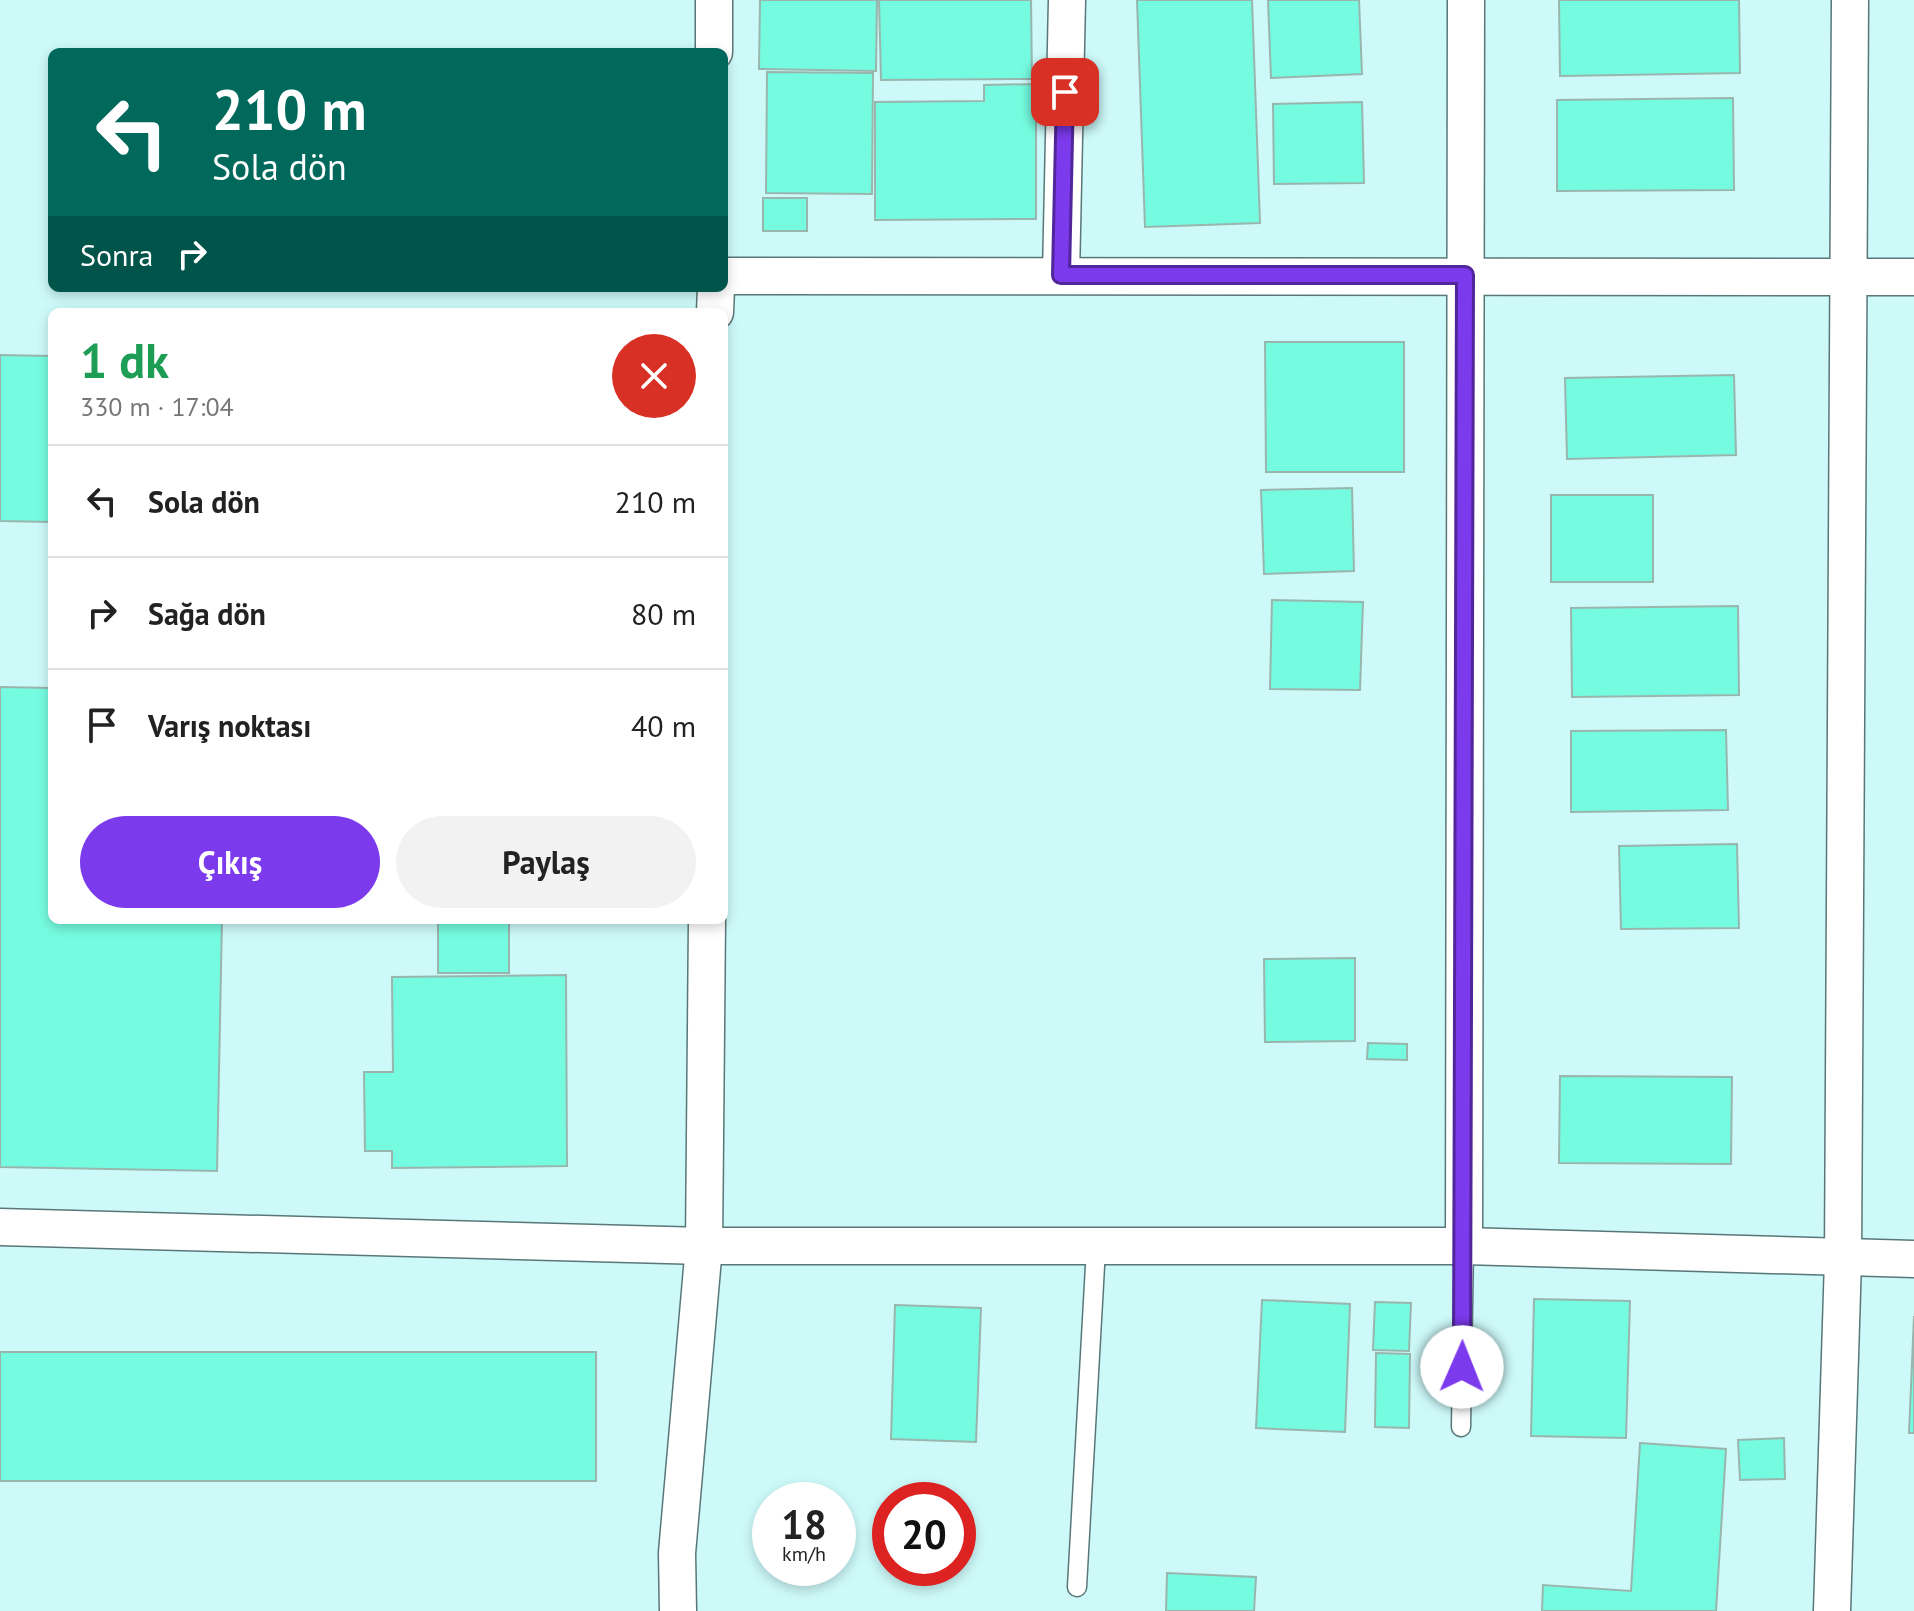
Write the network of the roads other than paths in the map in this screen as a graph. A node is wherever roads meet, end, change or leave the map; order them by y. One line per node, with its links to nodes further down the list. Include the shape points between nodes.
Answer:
1 (714, 0): 5 (street)
2 (1067, 0): 6 (street)
3 (1466, 0): 7 (street)
4 (1850, 0): 10 (street)
5 (714, 48)
6 (1061, 275): 7 (street); 8 (street)
7 (1465, 275): 10 (street); 14 (street)
8 (728, 276)
9 (1914, 277): 10 (street)
10 (1850, 278): 17 (street)
11 (707, 924): 13 (street)
12 (0, 1227): 13 (street)
13 (704, 1246): 15 (street); 20 (street, via 677,1553)
14 (1464, 1246): 15 (street); 17 (street); 18 (lane)
15 (1096, 1248): 19 (lane)
16 (1914, 1259): 17 (street)
17 (1843, 1260): 21 (street)
18 (1461, 1427)
19 (1077, 1587)
20 (678, 1611)
21 (1832, 1611)

